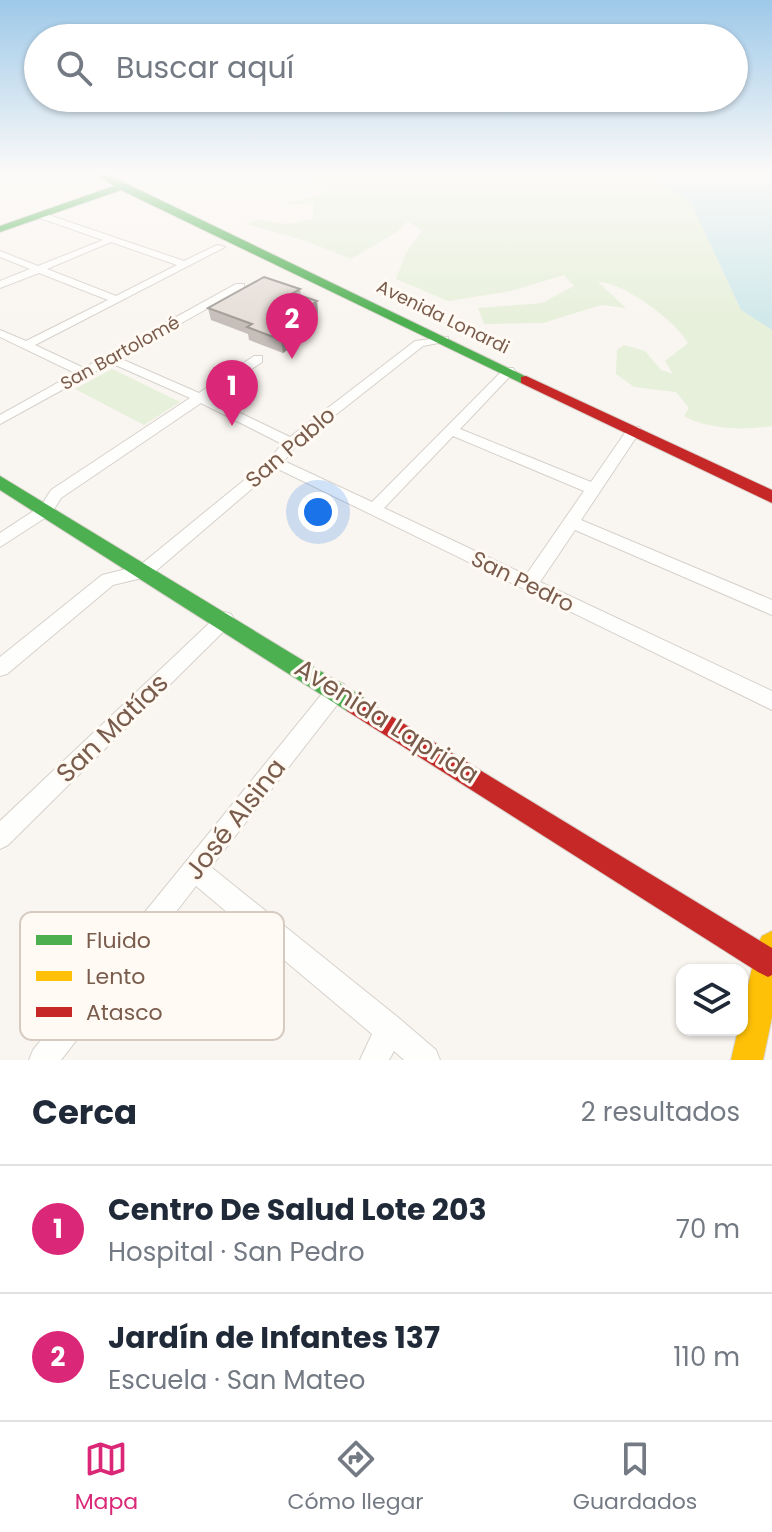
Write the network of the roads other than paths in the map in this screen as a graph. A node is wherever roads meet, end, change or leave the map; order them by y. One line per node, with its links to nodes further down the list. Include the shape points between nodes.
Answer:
1 (62, 222): 3 (street)
2 (196, 222): 12 (street, Avenida Lonardi)
3 (112, 239): 6 (street); 7 (street)
4 (220, 247): 6 (street)
5 (0, 254): 7 (street)
6 (186, 265): 10 (street)
7 (38, 269): 8 (street); 10 (street)
8 (0, 285)
9 (240, 286): 14 (street, San Bartolomé)
10 (117, 300): 13 (street)
11 (0, 333): 13 (street)
12 (444, 339): 16 (street, Avenida Lonardi); 22 (street, San Pablo, via 419,343)
13 (27, 345): 17 (street)
14 (111, 359): 17 (street, San Bartolomé); 18 (street)
15 (258, 359): 18 (street)
16 (509, 371): 20 (street); 21 (street, Avenida Lonardi)
17 (85, 373): 19 (street, San Bartolomé)
18 (200, 398): 22 (street); 28 (street, via 56,494)
19 (0, 420)
20 (450, 430): 25 (street); 27 (street)
21 (634, 430): 25 (street); 26 (street, Avenida Lonardi)
22 (291, 443): 23 (street, San Pablo)
23 (275, 462): 27 (street, San Pedro); 31 (street, San Pablo)
24 (0, 482): 28 (street, Avenida Laprida)
25 (593, 489): 29 (street)
26 (772, 497)
27 (375, 508): 32 (street, San Pedro)
28 (46, 510): 30 (street); 31 (street, Avenida Laprida)
29 (572, 522): 32 (street); 33 (street)
30 (0, 541)
31 (144, 571): 34 (street, Avenida Laprida); 35 (street, via 108,580)
32 (529, 584): 37 (street, San Pedro)
33 (772, 608)
34 (225, 619): 36 (street, Avenida Laprida); 38 (street, San Matías)
35 (0, 668)
36 (337, 690): 39 (street, José Alsina); 43 (street, Avenida Laprida)
37 (772, 701)
38 (0, 837)
39 (195, 869): 40 (street, José Alsina); 41 (street)
40 (161, 912)
41 (247, 912)
42 (284, 942): 44 (street)
43 (771, 956): 49 (street)
44 (390, 1029): 47 (street); 48 (street)
45 (59, 1040): 46 (street, José Alsina)
46 (43, 1060)
47 (374, 1060)
48 (426, 1060)
49 (747, 1060)

